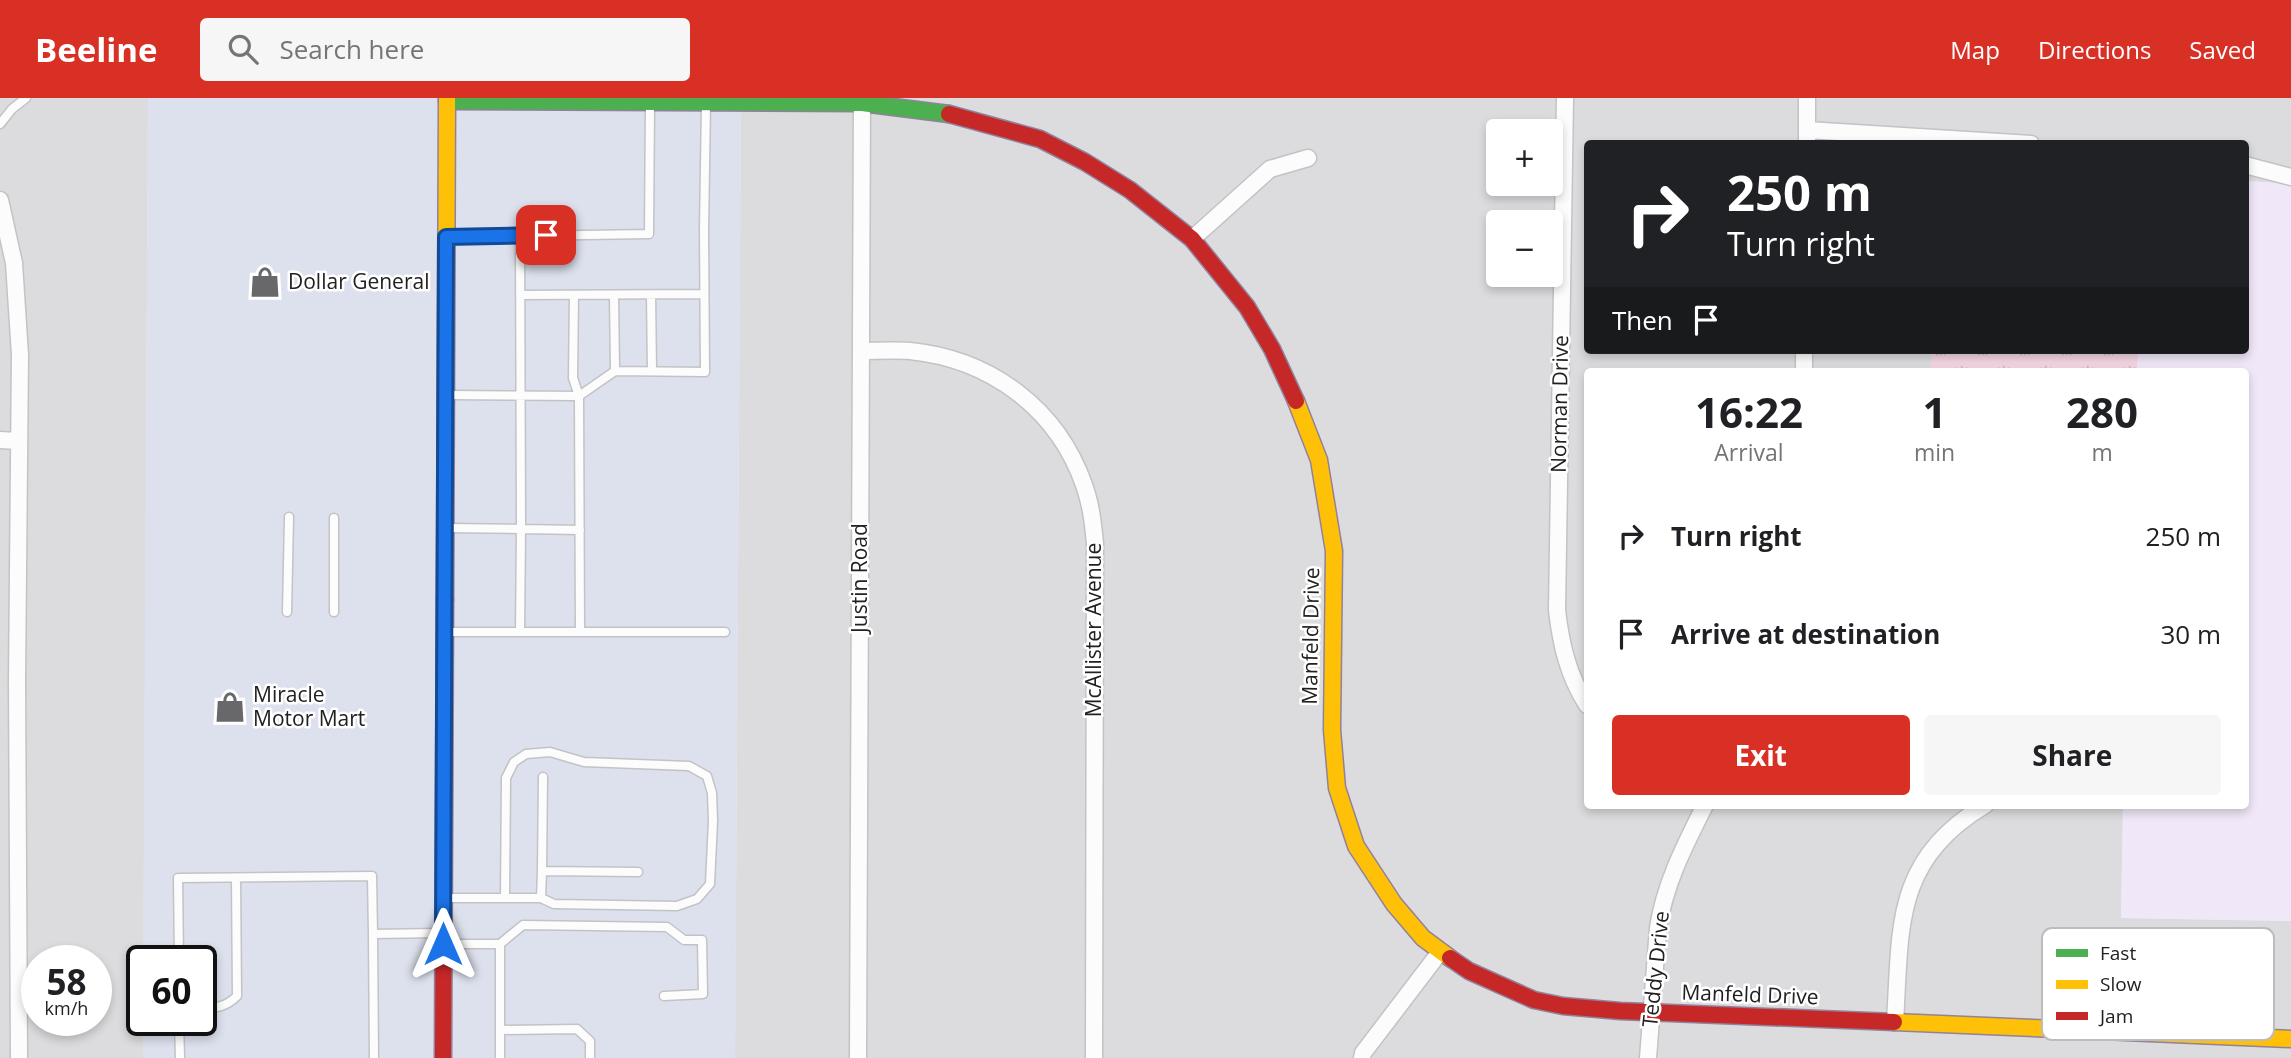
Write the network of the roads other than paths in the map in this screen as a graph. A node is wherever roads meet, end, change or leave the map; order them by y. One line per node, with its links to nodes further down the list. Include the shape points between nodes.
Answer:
1 (26, 98): 10 (lane)
2 (1564, 98): 46 (street, Norman Drive, via 1557,610 1560,643)
3 (1807, 98): 11 (street)
4 (447, 100): 5 (street, Manfeld Drive); 18 (street)
5 (559, 100): 9 (street, Manfeld Drive)
6 (726, 100): 7 (street, Manfeld Drive); 8 (street, Manfeld Drive)
7 (862, 100): 19 (street, Manfeld Drive, via 957,115 1040,139 1130,190); 25 (street, Justin Road)
8 (706, 101): 9 (street, Manfeld Drive); 20 (lane)
9 (650, 102): 17 (lane, via 649,234)
10 (0, 124)
11 (1807, 137): 12 (street)
12 (1903, 140)
13 (1308, 158): 19 (street, via 1270,169)
14 (2249, 166): 15 (street)
15 (2291, 177)
16 (0, 200): 32 (street, via 14,263 19,316)
17 (520, 236): 18 (lane); 21 (lane)
18 (446, 237): 28 (street)
19 (1192, 239): 60 (street, Manfeld Drive, via 1247,307 1272,349 1319,460 1334,551 1332,730 1337,788 1356,846 1394,904)
20 (704, 294): 24 (lane); 27 (lane, via 705,372)
21 (520, 295): 22 (lane); 29 (lane)
22 (574, 295): 23 (lane); 30 (lane, via 573,378)
23 (614, 295): 24 (lane); 26 (lane)
24 (652, 295): 27 (lane)
25 (861, 351): 74 (street, Justin Road); 75 (street, McAllister Avenue, via 938,356 1002,380 1049,421 1084,484 1095,543)
26 (615, 371): 27 (lane); 30 (lane)
27 (652, 371)
28 (446, 396): 29 (lane); 35 (street)
29 (519, 396): 30 (lane); 36 (lane)
30 (579, 396): 37 (lane)
31 (0, 440): 32 (street)
32 (18, 441): 45 (street)
33 (289, 517): 38 (lane)
34 (334, 518): 39 (lane)
35 (445, 528): 36 (lane); 40 (street)
36 (521, 529): 37 (lane); 41 (lane)
37 (580, 530): 42 (lane)
38 (287, 612)
39 (334, 612)
40 (444, 632): 41 (lane); 53 (street)
41 (520, 632): 42 (lane)
42 (580, 632): 43 (lane)
43 (725, 632)
44 (0, 680): 45 (street)
45 (17, 681): 68 (street)
46 (1584, 699)
47 (543, 777): 50 (lane)
48 (1703, 809): 63 (street, Teddy Drive, via 1661,906)
49 (1978, 809): 64 (street, via 1930,850 1914,881 1901,918)
50 (542, 871): 51 (lane); 55 (lane)
51 (638, 872)
52 (236, 878): 56 (lane, via 372,876); 59 (lane, via 178,878); 62 (lane, via 237,996)
53 (443, 898): 54 (lane); 57 (street)
54 (505, 898): 55 (lane); 55 (lane, via 506,778 514,762 526,754 550,752 584,762 689,766 707,776 713,807 710,884 697,899 677,906 554,904)
55 (541, 898)
56 (373, 934): 57 (lane); 70 (lane)
57 (443, 939): 58 (lane); 71 (street)
58 (500, 944): 61 (lane, via 523,925 667,927 684,940 702,940 703,995); 66 (lane)
59 (179, 945)
60 (1440, 952): 63 (street, Manfeld Drive, via 1469,971 1534,1000); 76 (street)
61 (664, 996)
62 (217, 1008)
63 (1651, 1013): 64 (street, Manfeld Drive); 77 (street, Teddy Drive)
64 (1895, 1022): 65 (street, Manfeld Drive)
65 (2042, 1028)
66 (500, 1030): 72 (lane); 73 (lane, via 577,1030 590,1041)
67 (179, 1036): 69 (lane)
68 (19, 1058)
69 (180, 1058)
70 (374, 1058)
71 (443, 1058)
72 (500, 1058)
73 (590, 1058)
74 (858, 1058)
75 (1094, 1058)
76 (1362, 1058)
77 (1648, 1058)

